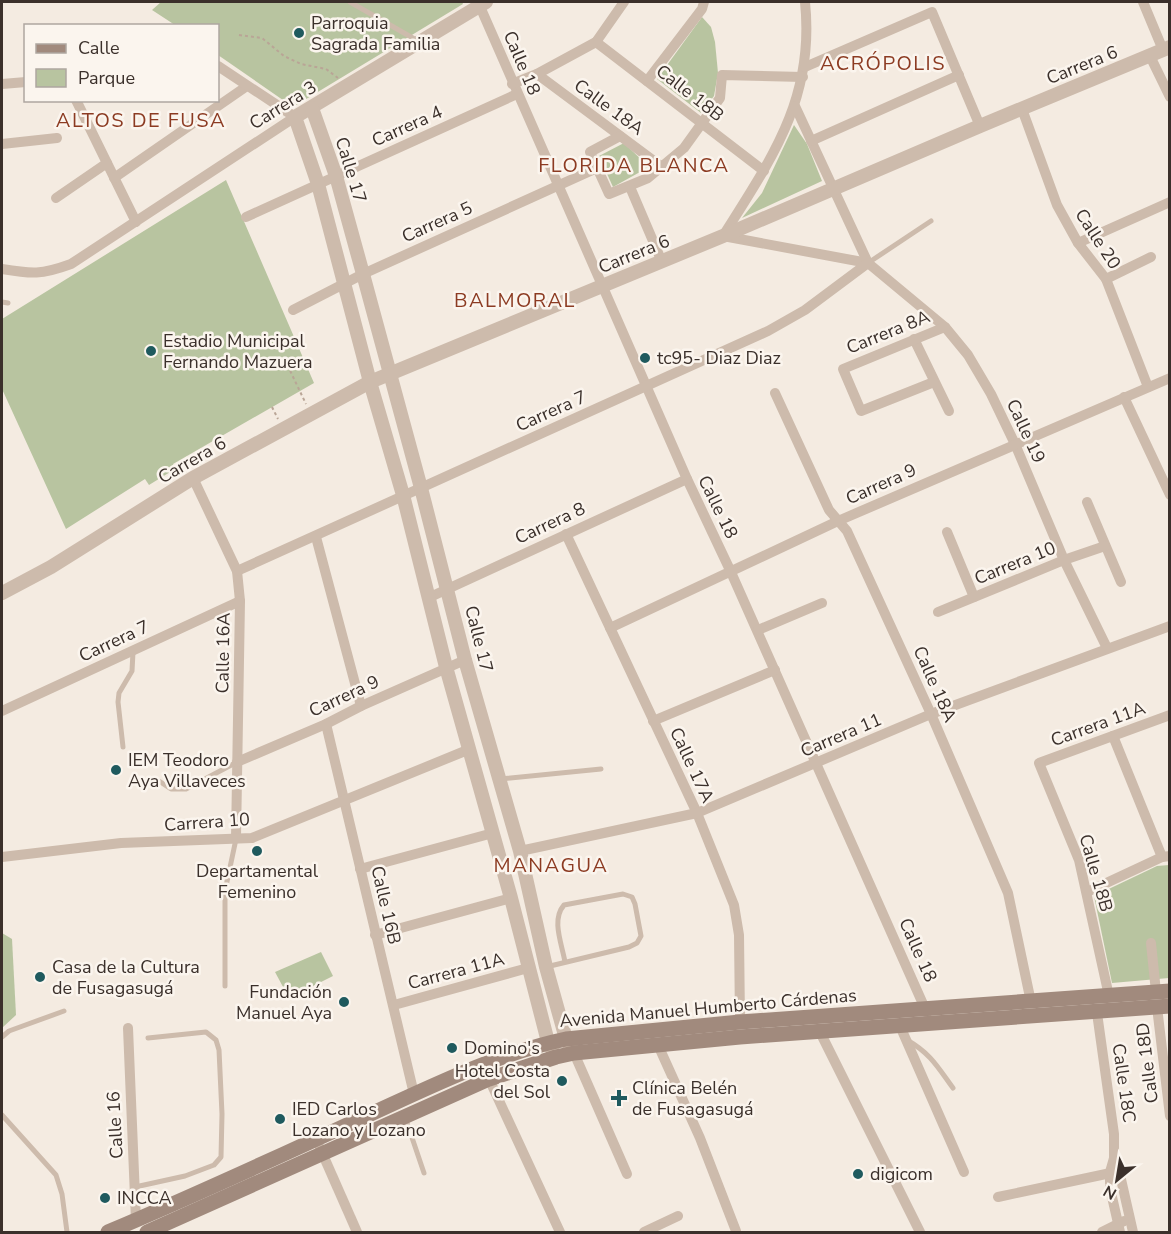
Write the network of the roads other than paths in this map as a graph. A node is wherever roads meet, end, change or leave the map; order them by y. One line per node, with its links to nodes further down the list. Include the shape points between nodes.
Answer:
1 (350, 2): 7 (lane)
2 (624, 2): 8 (street, Carrera 4)
3 (704, 2): 14 (street)
4 (805, 2): 11 (street, via 808,28)
5 (1143, 2): 9 (street)
6 (481, 3): 7 (street, Carrera 3); 18 (street, Calle 18)
7 (420, 42): 22 (street, Carrera 3)
8 (596, 42): 12 (street, Carrera 4); 14 (street, Calle 18B)
9 (1161, 51): 19 (street); 23 (street, Carrera 6)
10 (219, 67): 17 (street)
11 (804, 72): 13 (street, via 932,12); 21 (street); 25 (street, via 722,75 720,98)
12 (537, 74): 18 (street, Carrera 4); 27 (street, Calle 18A)
13 (959, 75): 26 (street); 29 (street)
14 (647, 81): 25 (street, Calle 18B)
15 (24, 82): 16 (street)
16 (2, 84)
17 (247, 86): 24 (street); 36 (street)
18 (515, 89): 35 (street, Carrera 4); 38 (street, Calle 18)
19 (1170, 97)
20 (77, 102): 31 (street)
21 (795, 106): 29 (street, Calle 19); 34 (street)
22 (312, 108): 24 (street, Carrera 3); 35 (street, Calle 17)
23 (1022, 109): 26 (street, Carrera 6); 47 (street, Calle 20, via 1057,205)
24 (295, 117): 37 (street, Calle 17); 45 (street, Carrera 3)
25 (702, 124): 32 (street, via 684,148); 34 (street, Calle 18B)
26 (980, 126): 40 (street, Carrera 6)
27 (620, 136): 32 (street, Calle 18A); 33 (street, via 590,152)
28 (57, 138): 30 (street)
29 (811, 141): 40 (street, Calle 19)
30 (2, 144)
31 (107, 163): 36 (street); 41 (street)
32 (662, 167): 39 (street)
33 (597, 168): 38 (street, Carrera 5); 39 (street, via 609,194)
34 (764, 171): 46 (street)
35 (336, 177): 37 (street, Carrera 4); 52 (street, Calle 17)
36 (114, 178): 45 (street)
37 (318, 184): 43 (street, Carrera 4); 54 (street, Calle 17)
38 (557, 185): 52 (street, Carrera 5); 55 (street, Calle 18)
39 (630, 187): 49 (street)
40 (833, 190): 46 (street, Carrera 6); 50 (street, Calle 19)
41 (56, 198)
42 (1170, 202): 47 (street)
43 (246, 218)
44 (931, 221): 50 (lane)
45 (136, 222): 51 (street, Carrera 3, via 70,264 48,273)
46 (723, 236): 49 (street, Carrera 6); 50 (street, Calle 19)
47 (1078, 243): 53 (street, Calle 20)
48 (1151, 257): 53 (street)
49 (662, 262): 55 (street, Carrera 6)
50 (868, 263): 57 (street, Calle 19); 63 (street, Carrera 7, via 805,310 768,331)
51 (2, 269)
52 (363, 274): 54 (street, Carrera 5); 59 (street, Calle 17)
53 (1106, 279): 64 (street, Calle 20)
54 (345, 282): 56 (street, Carrera 5); 61 (street, Calle 17)
55 (602, 286): 59 (street, Carrera 6); 63 (street, Calle 18)
56 (293, 309)
57 (945, 327): 58 (street, Carrera 8A); 68 (street, Calle 19, via 968,355)
58 (914, 339): 62 (street); 62 (street, Carrera 8A, via 843,369 861,411)
59 (389, 375): 61 (street, Carrera 6); 71 (street, Calle 17)
60 (1170, 378): 64 (street, Carrera 9)
61 (370, 382): 69 (street, Carrera 6); 72 (street, Calle 17)
62 (934, 382): 67 (street)
63 (646, 386): 70 (street, Calle 18); 71 (street, Carrera 7)
64 (1148, 387): 66 (street, Carrera 9)
65 (776, 393): 75 (street, Calle 18A, via 829,510)
66 (1124, 397): 68 (street, Carrera 9); 73 (street)
67 (949, 411)
68 (1015, 444): 75 (street, Carrera 9); 80 (street, Calle 19)
69 (193, 478): 82 (street, Calle 16A); 85 (street, Carrera 6)
70 (687, 479): 77 (street, Carrera 8); 81 (street, Calle 18)
71 (421, 488): 72 (street, Carrera 7); 84 (street, Calle 17)
72 (404, 495): 78 (street, Carrera 7); 87 (street, Calle 17)
73 (1170, 495)
74 (1087, 502): 79 (street)
75 (838, 521): 81 (street, Carrera 9); 101 (street, Calle 18A, via 847,531)
76 (947, 532): 86 (street)
77 (566, 534): 84 (street, Carrera 8); 92 (street, Calle 17A)
78 (316, 537): 82 (street, Carrera 7); 99 (street)
79 (1105, 546): 80 (street, Carrera 10); 83 (street)
80 (1064, 560): 86 (street, Carrera 10); 94 (street, Calle 19)
81 (730, 570): 92 (street, Carrera 9); 93 (street, Calle 18)
82 (237, 572): 88 (street, Calle 16A)
83 (1121, 582)
84 (448, 589): 87 (street, Carrera 8); 96 (street, Calle 17)
85 (2, 594)
86 (974, 597): 90 (street, Carrera 10)
87 (428, 598): 97 (street, Calle 17)
88 (240, 601): 95 (street, Carrera 7); 108 (street, Calle 16A)
89 (822, 603): 93 (street)
90 (938, 612)
91 (1170, 626): 94 (street, Carrera 11)
92 (610, 628): 103 (street, Calle 17A)
93 (758, 630): 98 (street, Calle 18)
94 (1107, 648): 101 (street, Carrera 11)
95 (133, 650): 100 (street, Carrera 7); 106 (lane, via 132,671 118,702)
96 (465, 660): 97 (street, Carrera 9); 113 (street, Calle 17)
97 (446, 667): 99 (street, Carrera 9); 107 (street, Calle 17)
98 (775, 669): 103 (street); 110 (street, Calle 18)
99 (361, 706): 104 (street, Carrera 9)
100 (2, 711)
101 (930, 714): 110 (street, Carrera 11); 131 (street, Calle 18A, via 1008,893)
102 (1170, 715): 105 (street, Carrera 11A)
103 (653, 721): 115 (street, Calle 17A)
104 (326, 724): 108 (street, Carrera 9); 114 (street, Calle 16B)
105 (1113, 736): 109 (street, Carrera 11A); 120 (street)
106 (123, 747)
107 (470, 749): 114 (street, Carrera 10); 116 (street, Calle 17)
108 (237, 762): 112 (lane, via 186,789 171,789); 117 (street, Calle 16A)
109 (1039, 763): 122 (street, Calle 18B, via 1079,860)
110 (816, 764): 115 (street, Carrera 11); 134 (street, Calle 18)
111 (601, 769): 113 (lane)
112 (156, 779)
113 (499, 779): 118 (street, Calle 17)
114 (345, 799): 117 (street, Carrera 10, via 252,838); 121 (street, Calle 16B)
115 (697, 813): 118 (street, Carrera 11); 137 (street, Calle 17A, via 734,904 740,951)
116 (493, 833): 121 (street); 123 (street, Calle 17)
117 (236, 838): 119 (street, Carrera 10, via 121,843); 129 (lane, via 225,891)
118 (520, 851): 127 (street, Calle 17)
119 (2, 857)
120 (1166, 857): 122 (street)
121 (360, 869): 124 (street, Calle 16B)
122 (1087, 892): 130 (street, Calle 18B)
123 (511, 898): 124 (street); 128 (street, Calle 17)
124 (375, 935): 132 (street, Calle 16B)
125 (1151, 943): 133 (street, Calle 18D)
126 (565, 962): 126 (lane, via 557,920 564,905 623,894 632,897 641,936 637,943); 127 (lane)
127 (546, 967): 144 (street, Calle 17)
128 (528, 968): 132 (street, Carrera 11A); 145 (street, Calle 17)
129 (225, 987)
130 (1109, 996): 131 (main road, Avenida Manuel Humberto Cárdenas); 133 (main road, Avenida Manuel Humberto Cárdenas)
131 (1031, 1002): 134 (main road, Avenida Manuel Humberto Cárdenas)
132 (394, 1005): 151 (street, Calle 16B)
133 (1163, 1006): 136 (main road, Avenida Manuel Humberto Cárdenas); 154 (street, Calle 18D)
134 (926, 1009): 137 (main road, Avenida Manuel Humberto Cárdenas); 138 (street, Calle 18)
135 (64, 1011): 142 (lane, via 9,1030)
136 (1097, 1013): 138 (main road, Avenida Manuel Humberto Cárdenas); 157 (street, Calle 18C, via 1114,1134)
137 (740, 1023): 144 (main road, Avenida Manuel Humberto Cárdenas)
138 (932, 1025): 141 (main road, Avenida Manuel Humberto Cárdenas)
139 (128, 1028): 160 (street, Calle 16)
140 (820, 1032): 141 (main road, Avenida Manuel Humberto Cárdenas); 146 (main road, Avenida Manuel Humberto Cárdenas); 174 (street)
141 (902, 1032): 150 (lane, via 931,1057); 156 (street)
142 (2, 1037)
143 (148, 1038): 160 (lane, via 206,1032 216,1040 221,1157 214,1165 185,1176)
144 (566, 1039): 145 (main road, Avenida Manuel Humberto Cárdenas); 147 (street, Calle 17)
145 (548, 1042): 148 (street, Calle 17); 151 (main road, Avenida Manuel Humberto Cárdenas)
146 (658, 1045): 147 (main road, Avenida Manuel Humberto Cárdenas); 167 (street)
147 (574, 1053): 148 (main road, Avenida Manuel Humberto Cárdenas); 159 (street, Calle 17)
148 (556, 1057): 149 (main road, Avenida Manuel Humberto Cárdenas)
149 (489, 1079): 153 (main road, Avenida Manuel Humberto Cárdenas); 172 (street)
150 (953, 1088)
151 (414, 1094): 155 (main road, Avenida Manuel Humberto Cárdenas)
152 (2, 1116): 168 (lane, via 56,1175)
153 (405, 1116): 155 (main road, Avenida Manuel Humberto Cárdenas); 158 (lane)
154 (1170, 1116)
155 (319, 1146): 164 (main road, Avenida Manuel Humberto Cárdenas); 165 (main road, Avenida Manuel Humberto Cárdenas); 171 (street)
156 (964, 1172)
157 (1115, 1172): 161 (street); 163 (street, Calle 18C); 166 (street, Calle 18C, via 1110,1188)
158 (424, 1173)
159 (627, 1174)
160 (135, 1187): 164 (street, Calle 16)
161 (998, 1197)
162 (678, 1216): 173 (street)
163 (1130, 1219): 166 (street); 176 (street, Calle 18C)
164 (136, 1221): 169 (main road, Avenida Manuel Humberto Cárdenas)
165 (169, 1228): 170 (main road, Avenida Manuel Humberto Cárdenas)
166 (1119, 1228): 175 (street)
167 (736, 1231)
168 (67, 1233)
169 (108, 1233)
170 (147, 1233)
171 (357, 1233)
172 (560, 1233)
173 (644, 1233)
174 (920, 1233)
175 (1102, 1233)
176 (1133, 1233)

